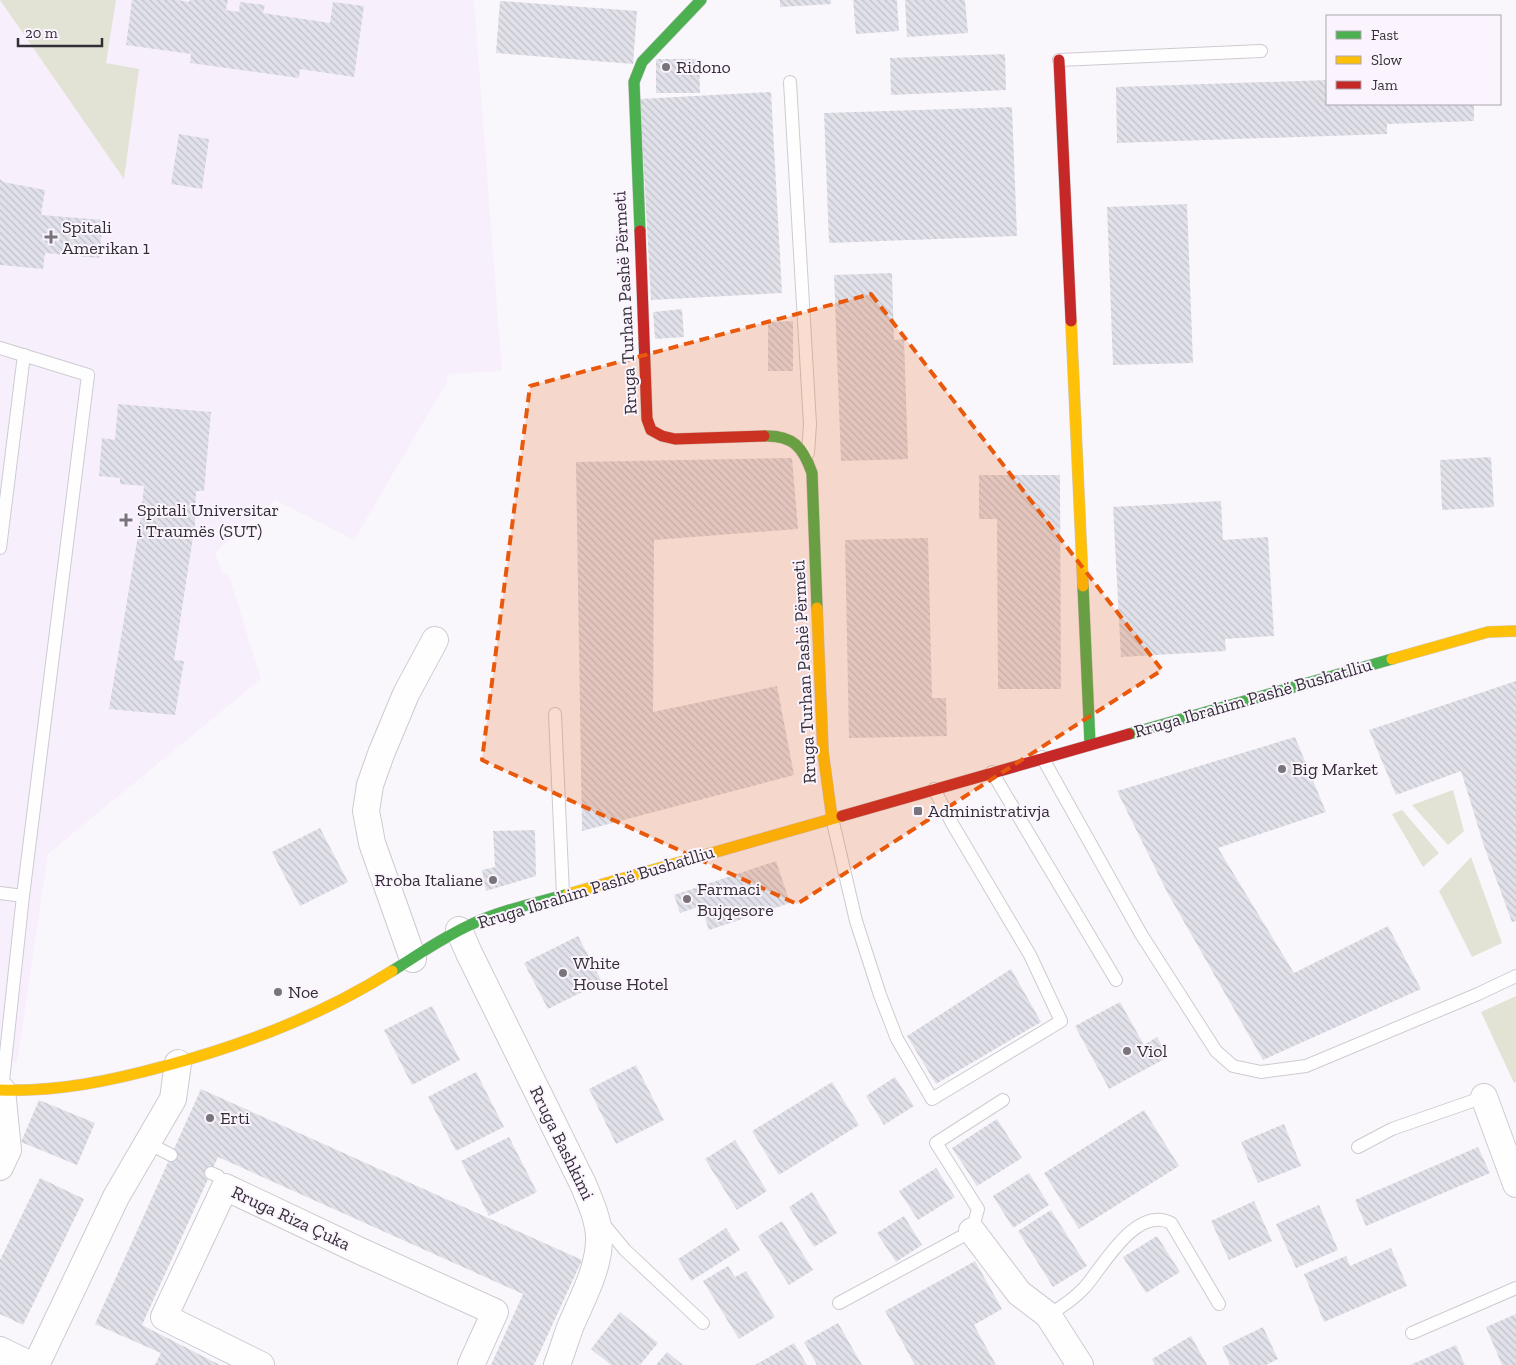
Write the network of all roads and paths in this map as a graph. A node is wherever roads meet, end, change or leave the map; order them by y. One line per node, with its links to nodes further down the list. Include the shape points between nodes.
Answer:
1 (701, 0): 7 (street, Rruga Turhan Pashë Përmeti, via 642,62 634,82 647,419 651,430 675,439 771,436 786,439 799,444)
2 (1261, 51): 3 (lane)
3 (1059, 60): 12 (street)
4 (790, 82): 7 (lane, via 810,424)
5 (0, 348): 6 (lane)
6 (24, 355): 8 (lane); 19 (lane, via 88,375)
7 (808, 458): 16 (street, Rruga Turhan Pashë Përmeti, via 812,473 823,752)
8 (0, 548)
9 (1516, 631): 12 (street, Rruga Ibrahim Pashë Bushatlliu, via 1488,632)
10 (435, 640): 21 (street, via 406,694 380,754 366,811 372,843)
11 (555, 714): 18 (lane)
12 (1090, 744): 13 (street, Rruga Ibrahim Pashë Bushatlliu)
13 (1042, 758): 14 (street, Rruga Ibrahim Pashë Bushatlliu); 22 (lane, via 1141,934 1216,1051 1233,1066 1261,1072 1306,1066)
14 (992, 772): 15 (street, Rruga Ibrahim Pashë Bushatlliu); 23 (lane)
15 (934, 788): 16 (street, Rruga Ibrahim Pashë Bushatlliu); 16 (lane, via 1030,955 1061,1020 932,1099 897,1039 880,995 856,921)
16 (832, 818): 18 (street, Rruga Ibrahim Pashë Bushatlliu)
17 (0, 893): 19 (lane)
18 (563, 895): 20 (street, Rruga Ibrahim Pashë Bushatlliu, via 485,918)
19 (23, 896): 25 (lane)
20 (459, 930): 21 (street, Rruga Ibrahim Pashë Bushatlliu); 33 (street, Rruga Bashkimi)
21 (413, 959): 24 (street, Rruga Ibrahim Pashë Bushatlliu, via 307,1016 227,1048)
22 (1516, 976)
23 (1116, 980)
24 (178, 1063): 25 (street, Rruga Ibrahim Pashë Bushatlliu, via 56,1089); 28 (street, via 173,1099)
25 (1, 1090): 31 (street, via 8,1150)
26 (1484, 1097): 29 (lane, via 1392,1129); 32 (street)
27 (1003, 1100): 34 (lane, via 936,1143 978,1209)
28 (148, 1144): 30 (lane); 44 (street, via 116,1197)
29 (1358, 1147)
30 (171, 1155)
31 (0, 1166)
32 (1516, 1184)
33 (595, 1214): 39 (lane, via 625,1250); 46 (street, Rruga Bashkimi, via 599,1236 597,1257)
34 (972, 1231): 36 (lane); 38 (street, via 1019,1293)
35 (1516, 1288): 40 (lane)
36 (839, 1303)
37 (1219, 1304): 38 (lane, via 1171,1223 1162,1219 1149,1220 1128,1233 1068,1304)
38 (1048, 1315): 47 (street)
39 (703, 1323)
40 (1412, 1333)
41 (0, 1350): 43 (street)
42 (252, 1363): 45 (street, Rruga Riza Çuka, via 164,1316 218,1180 358,1250 494,1312)
43 (31, 1365)
44 (36, 1365)
45 (471, 1365)
46 (557, 1365)
47 (1080, 1365)

